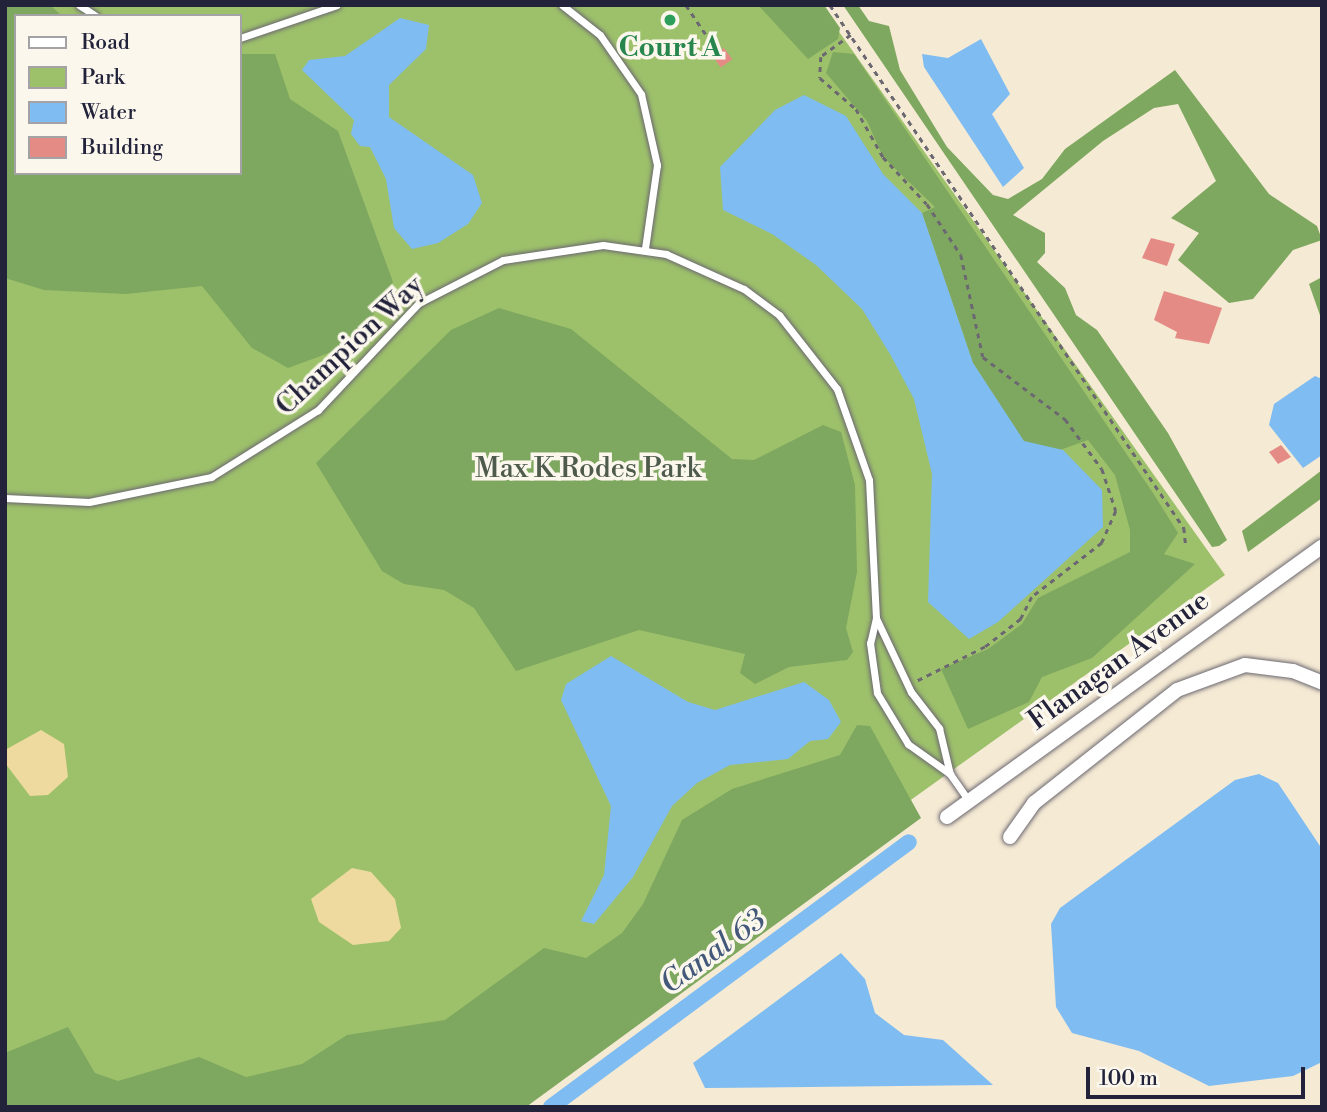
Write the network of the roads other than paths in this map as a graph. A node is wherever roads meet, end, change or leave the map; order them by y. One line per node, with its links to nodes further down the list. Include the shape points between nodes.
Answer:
1 (337, 5): 3 (lane)
2 (562, 5): 4 (lane, via 600,35 641,93 657,165)
3 (242, 37)
4 (645, 248): 5 (lane, Champion Way, via 534,251 471,272 419,303 285,436 211,477 98,501); 7 (lane, Champion Way, via 744,289 812,349 837,389 869,480)
5 (5, 498)
6 (1322, 547): 10 (street, Flanagan Avenue)
7 (876, 618): 9 (lane, Champion Way, via 909,687 939,728); 9 (lane, Champion Way, via 872,672 885,714 922,758)
8 (1322, 683): 12 (street, via 1293,671 1245,665 1177,690 1034,803)
9 (950, 774): 10 (lane, Champion Way)
10 (969, 801): 11 (street, Flanagan Avenue)
11 (947, 817)
12 (1010, 837)

